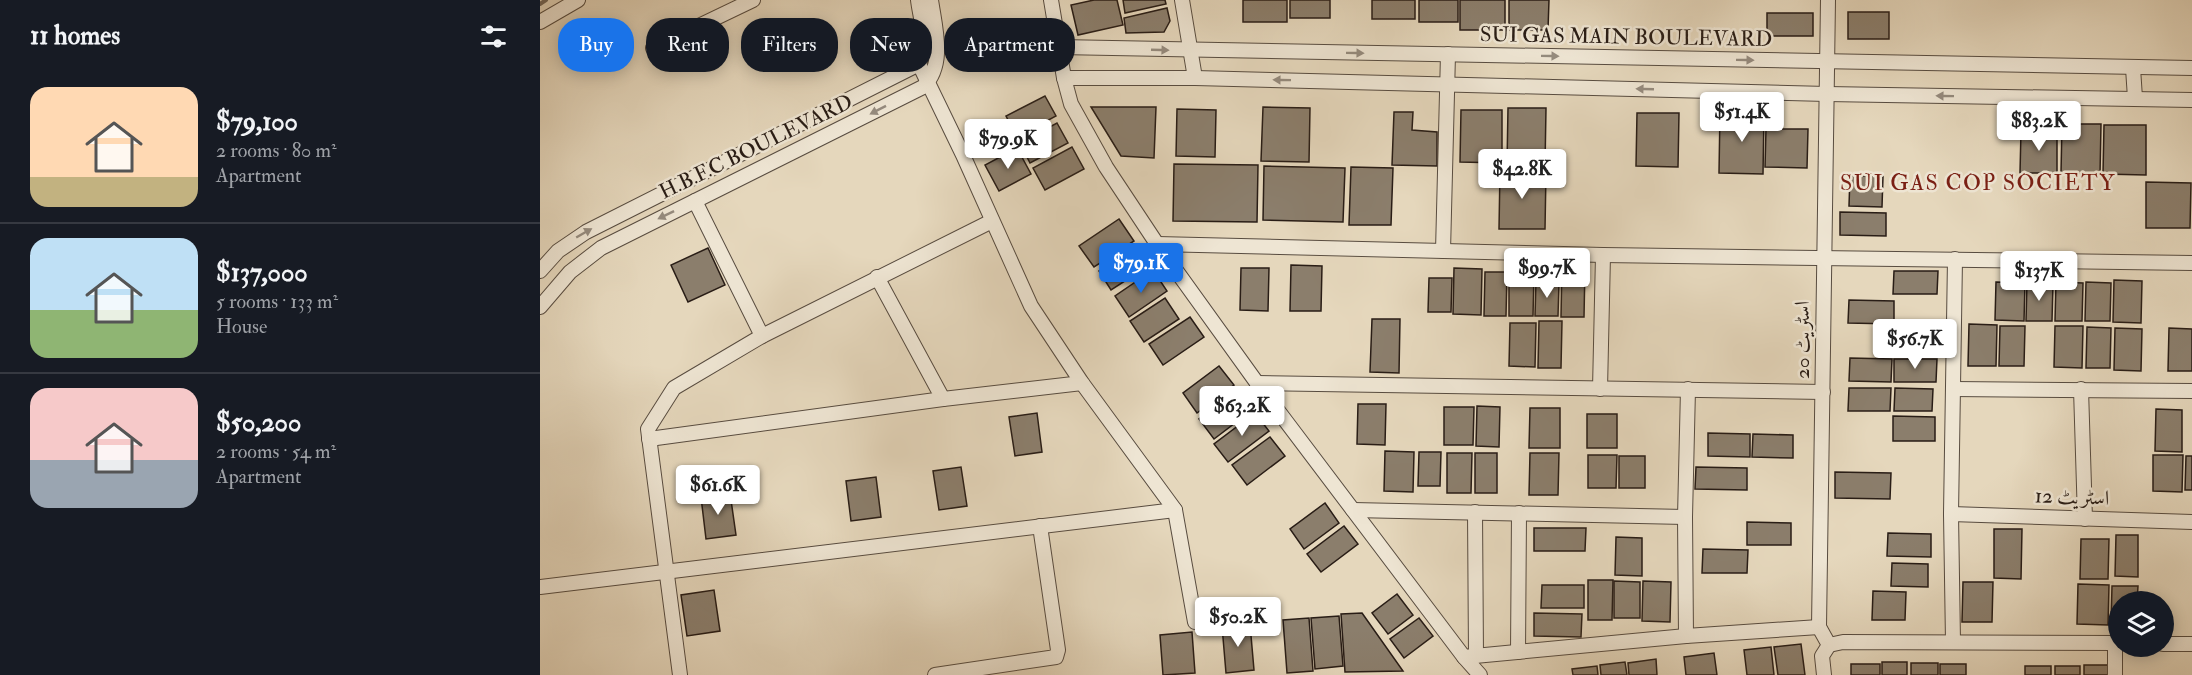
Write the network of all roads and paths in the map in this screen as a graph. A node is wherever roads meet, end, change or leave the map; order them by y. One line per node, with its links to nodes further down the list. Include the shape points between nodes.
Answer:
1 (578, 0): 11 (street)
2 (753, 0): 8 (street)
3 (918, 0): 9 (street)
4 (931, 0): 23 (street, via 937,53)
5 (1052, 0): 10 (street)
6 (1182, 0): 13 (street)
7 (1828, 0): 15 (street, اسٹریٹ 20)
8 (716, 18)
9 (920, 18)
10 (1055, 18)
11 (540, 22)
12 (1075, 47): 13 (street, SUI GAS MAIN BOULEVARD, one-way to 13)
13 (1192, 51): 14 (street, SUI GAS MAIN BOULEVARD, one-way to 14); 22 (street)
14 (1448, 54): 15 (street, SUI GAS MAIN BOULEVARD, one-way to 15); 24 (street)
15 (1827, 61): 16 (street, SUI GAS MAIN BOULEVARD); 25 (street, اسٹریٹ 20)
16 (2133, 68): 17 (street, SUI GAS MAIN BOULEVARD); 26 (street)
17 (2192, 68)
18 (901, 72): 29 (street, H.B.F.C BOULEVARD)
19 (924, 72): 23 (street)
20 (1063, 72): 21 (street)
21 (1064, 78): 22 (street); 32 (street, via 1071,104 1106,167)
22 (1195, 78): 24 (street, one-way to 22)
23 (929, 82): 28 (street, H.B.F.C BOULEVARD, one-way to 28); 30 (street)
24 (1448, 83): 25 (street, one-way to 24); 33 (street)
25 (1827, 94): 26 (street, one-way to 25); 36 (street, اسٹریٹ 20)
26 (2135, 99): 27 (street)
27 (2192, 100)
28 (695, 201): 31 (street, H.B.F.C BOULEVARD, one-way to 31); 42 (street)
29 (633, 206): 31 (street); 35 (street, H.B.F.C BOULEVARD, one-way to 29)
30 (992, 221): 40 (street); 43 (street, via 1031,306)
31 (643, 226): 41 (street, H.B.F.C BOULEVARD, via 579,263)
32 (1157, 244): 33 (street); 44 (street)
33 (1443, 251): 34 (street)
34 (1603, 255): 36 (street); 45 (street)
35 (546, 257): 39 (street, H.B.F.C BOULEVARD)
36 (1824, 258): 37 (street); 49 (street, اسٹریٹ 20)
37 (1955, 259): 38 (street); 46 (street)
38 (2192, 263)
39 (540, 271)
40 (877, 277): 42 (street); 51 (street)
41 (540, 307)
42 (762, 336): 52 (street, via 674,388 648,429)
43 (1082, 383): 51 (street); 53 (street)
44 (1257, 383): 45 (street); 54 (street)
45 (1600, 388): 47 (street)
46 (1953, 388): 48 (street); 57 (street)
47 (1688, 389): 49 (street); 58 (street)
48 (2081, 389): 50 (street); 59 (street)
49 (1823, 392): 65 (street, اسٹریٹ 20)
50 (2192, 392)
51 (943, 399): 52 (street)
52 (649, 439): 62 (street)
53 (1175, 510): 61 (street); 64 (street)
54 (1353, 510): 55 (street); 73 (street)
55 (1475, 512): 56 (street); 73 (street)
56 (1519, 513): 58 (street); 72 (street)
57 (1951, 514): 59 (street, اسٹریٹ 12); 67 (street)
58 (1685, 517): 66 (street)
59 (2085, 519): 60 (street, اسٹریٹ 12)
60 (2192, 522)
61 (1040, 526): 62 (street); 76 (street, via 1056,657)
62 (667, 570): 63 (street); 75 (street)
63 (540, 587)
64 (1195, 622)
65 (1819, 627): 66 (street); 71 (street)
66 (1686, 636): 72 (street)
67 (1953, 642): 68 (street); 71 (street)
68 (2108, 643)
69 (2174, 644): 70 (street)
70 (2192, 644)
71 (1829, 645): 78 (street, via 1822,656)
72 (1518, 652): 73 (street)
73 (1470, 657): 77 (street)
74 (2116, 657): 79 (street)
75 (680, 675)
76 (935, 675)
77 (1480, 675)
78 (1824, 675)
79 (2115, 675)

